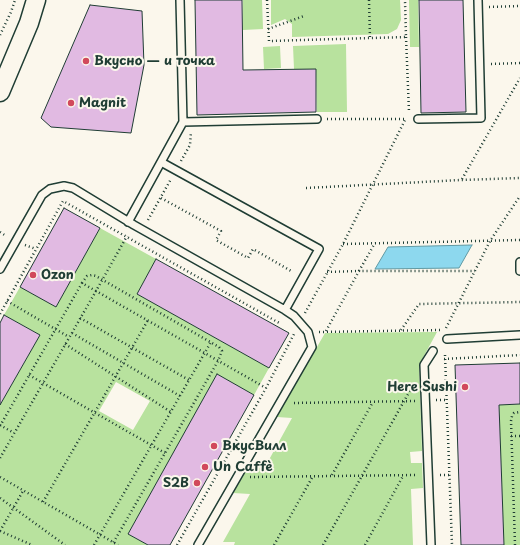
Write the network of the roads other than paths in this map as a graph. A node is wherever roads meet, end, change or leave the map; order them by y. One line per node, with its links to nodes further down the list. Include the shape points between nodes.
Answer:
1 (36, 0): 4 (street)
2 (180, 0): 7 (lane)
3 (478, 4): 6 (lane, via 481,118)
4 (0, 92)
5 (317, 119): 7 (lane)
6 (418, 119)
7 (182, 122): 8 (lane)
8 (161, 162): 9 (lane); 13 (lane, via 319,249)
9 (128, 222): 11 (lane, via 73,188 64,186 50,189 42,194); 13 (lane)
10 (520, 262): 12 (lane)
11 (0, 269)
12 (520, 271)
13 (285, 310): 17 (lane, via 308,332 312,347)
14 (520, 335): 15 (lane)
15 (447, 339)
16 (433, 351): 18 (lane, via 424,366)
17 (198, 545)
18 (431, 545)

